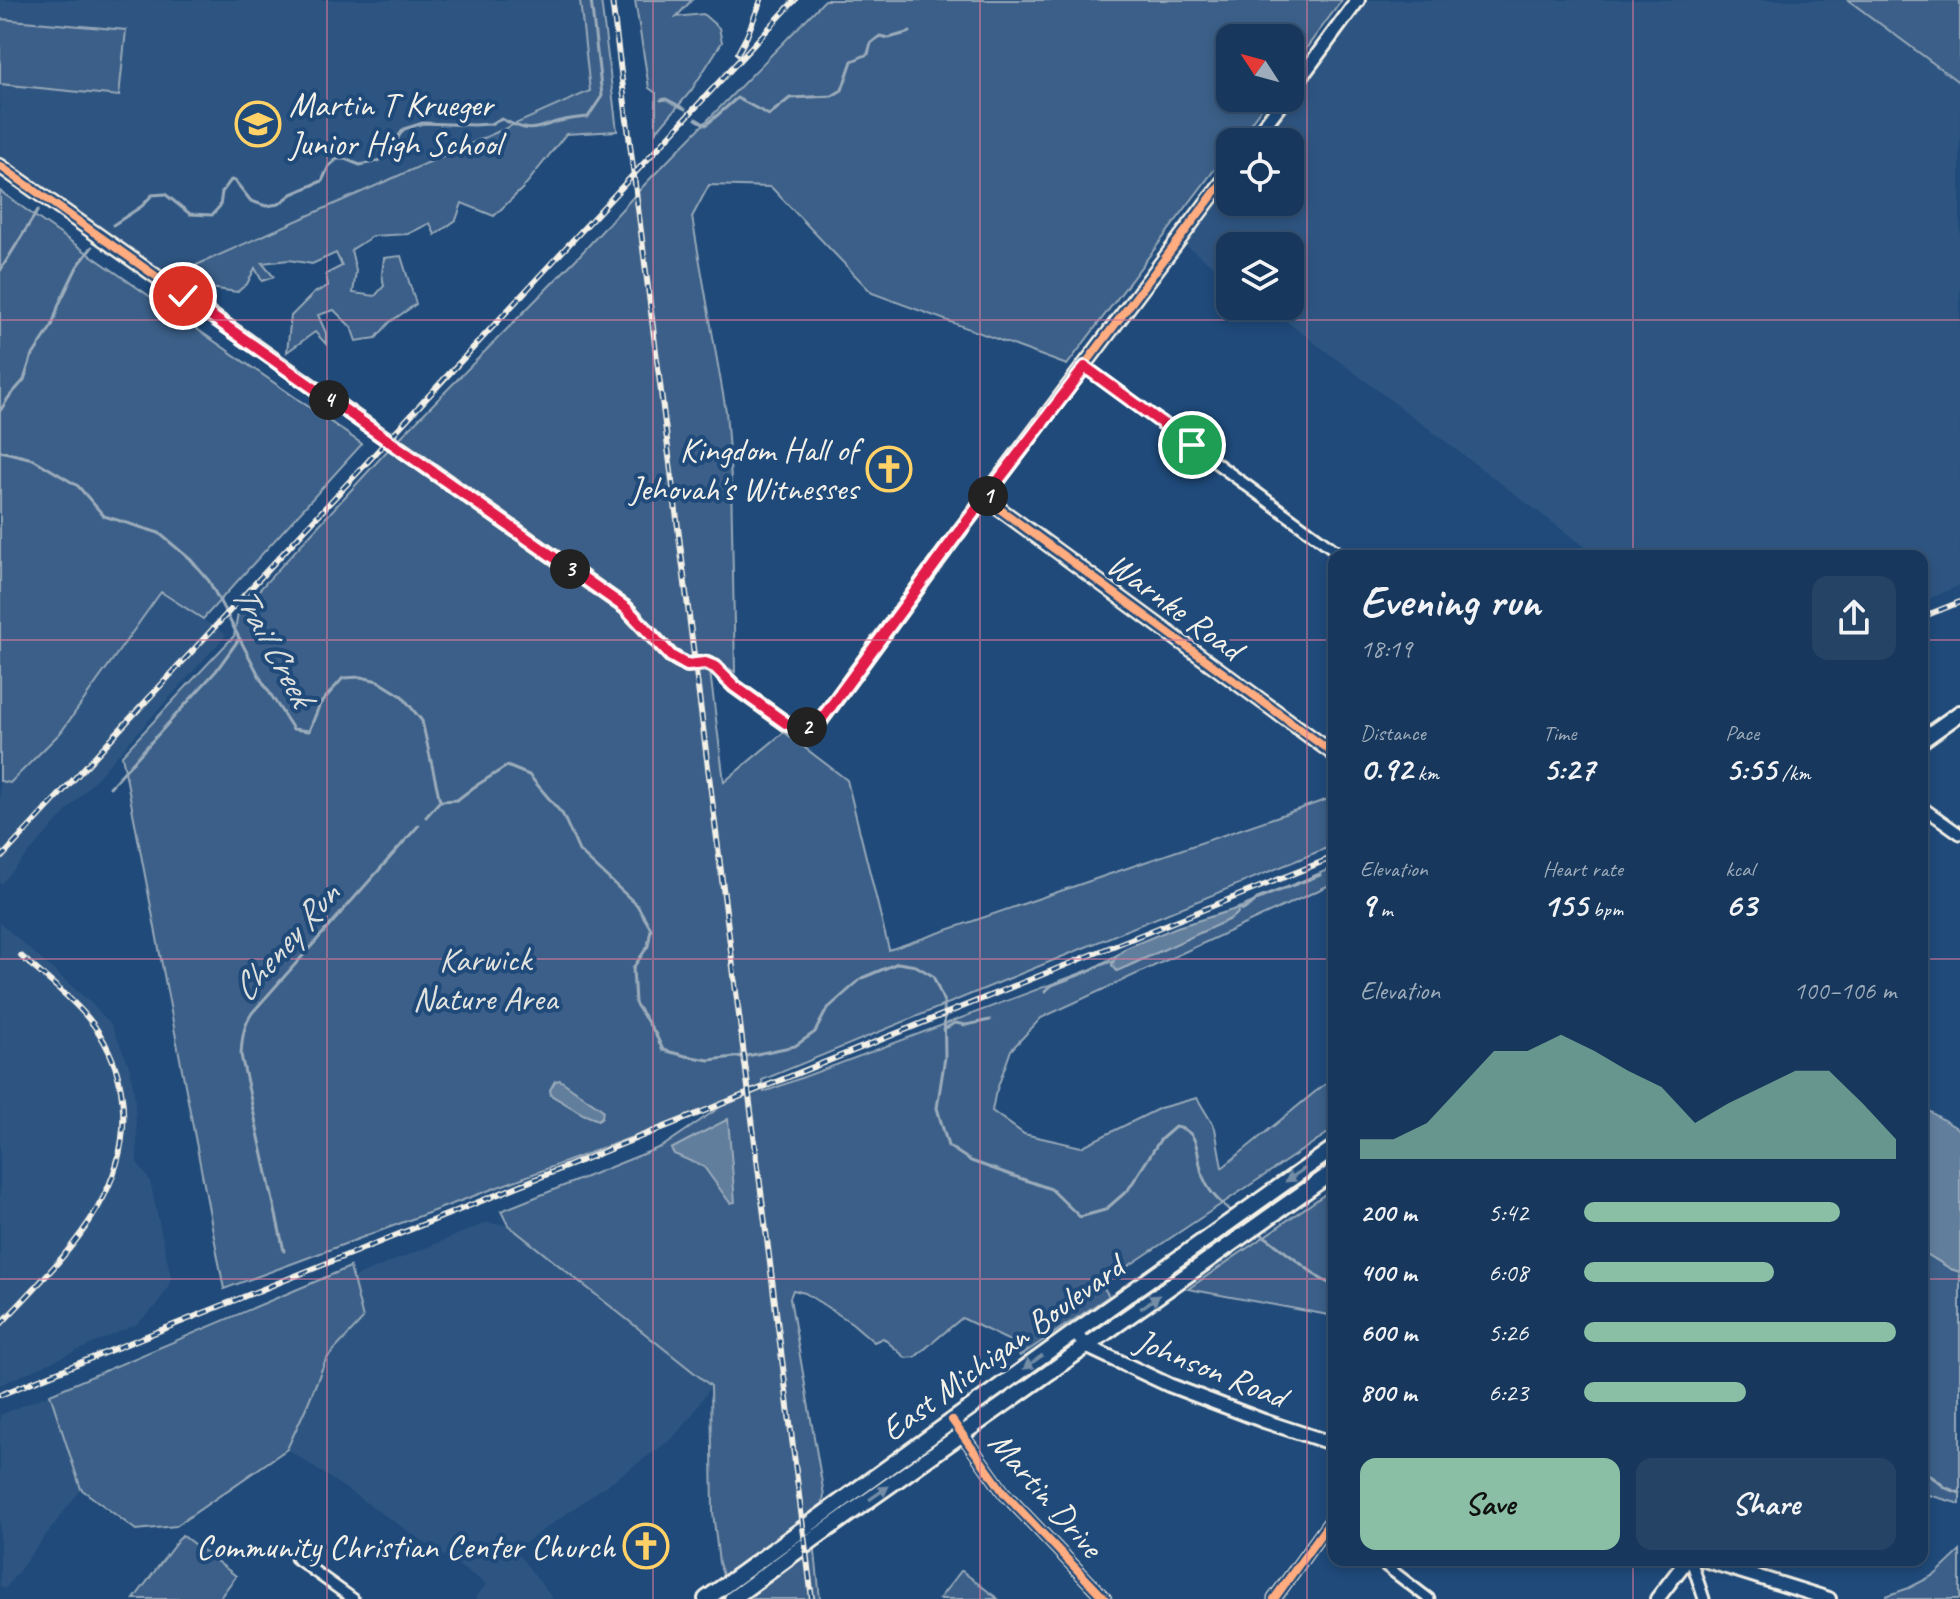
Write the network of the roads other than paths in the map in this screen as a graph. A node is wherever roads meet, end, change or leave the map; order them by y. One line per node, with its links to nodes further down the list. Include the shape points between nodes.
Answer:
1 (1358, 0): 2 (street)
2 (1304, 73)
3 (0, 166): 6 (street, via 626,608 671,656 687,665 715,667 787,724 804,728 821,720)
4 (1216, 191): 5 (street)
5 (1085, 367): 6 (street); 7 (street)
6 (986, 499): 10 (street, Warnke Road)
7 (1335, 550)
8 (1960, 713): 9 (main road)
9 (1928, 736)
10 (1328, 750)
11 (1928, 811): 12 (street)
12 (1960, 834)
13 (1328, 1152): 15 (main road, East Michigan Boulevard, one-way to 15)
14 (1328, 1175): 16 (main road, East Michigan Boulevard, one-way to 14)
15 (1075, 1332): 16 (street, Johnson Road); 17 (main road, East Michigan Boulevard, one-way to 17)
16 (1086, 1346): 18 (main road, East Michigan Boulevard); 19 (street, Johnson Road, via 1169,1385)
17 (952, 1420): 18 (street, Martin Drive); 27 (main road, East Michigan Boulevard)
18 (961, 1434): 28 (main road, East Michigan Boulevard, one-way to 18); 29 (street, Martin Drive, via 1004,1493)
19 (1328, 1442)
20 (1328, 1527): 30 (street)
21 (296, 1558): 26 (street)
22 (1386, 1566): 31 (street)
23 (1684, 1566): 32 (street)
24 (1691, 1566): 33 (street)
25 (1723, 1566): 34 (street)
26 (353, 1599)
27 (706, 1599)
28 (732, 1599)
29 (1105, 1599)
30 (1274, 1599)
31 (1429, 1599)
32 (1657, 1599)
33 (1704, 1599)
34 (1829, 1599)

